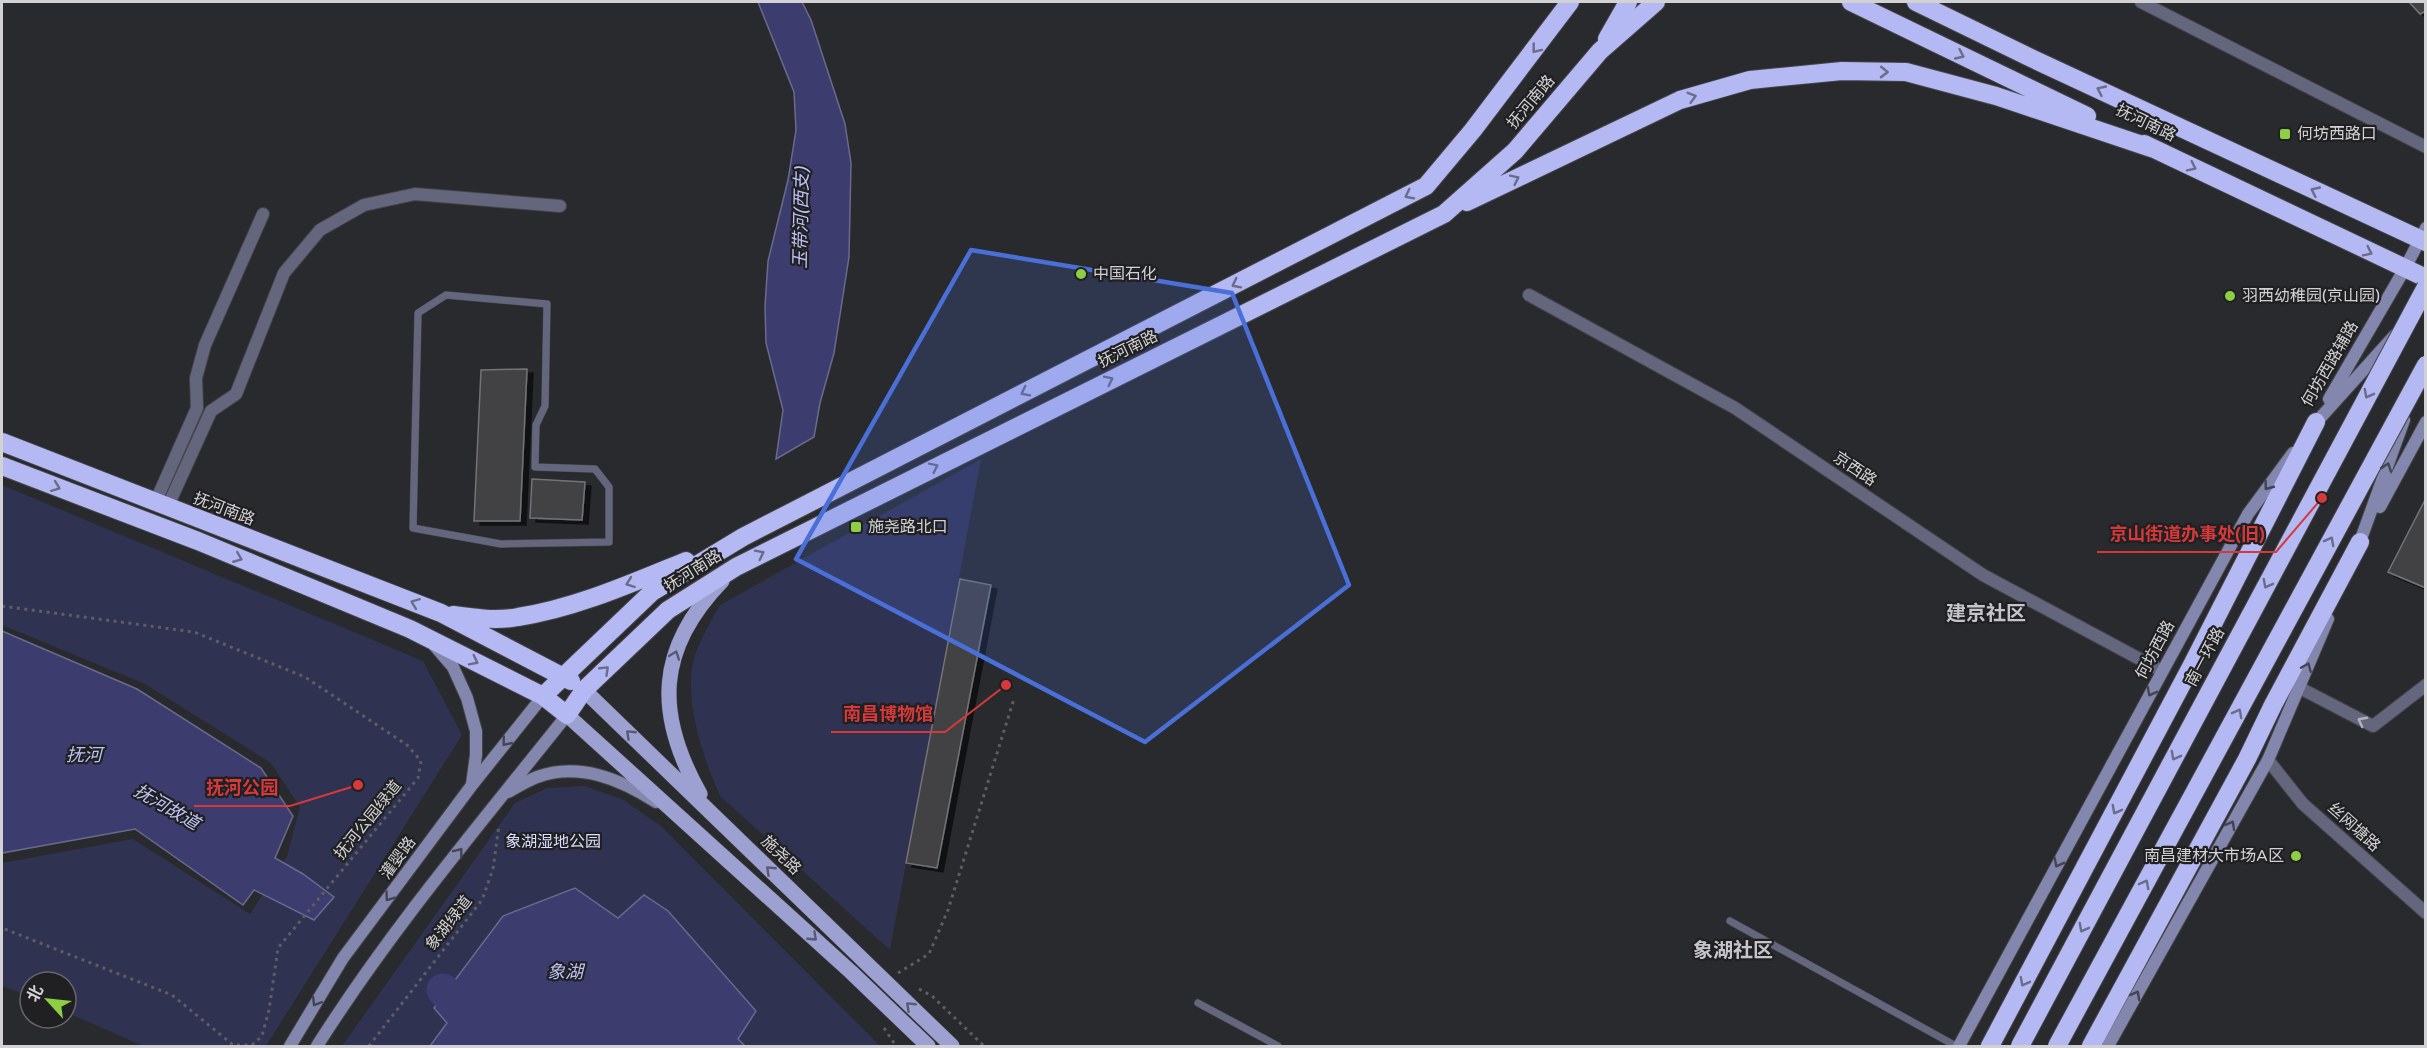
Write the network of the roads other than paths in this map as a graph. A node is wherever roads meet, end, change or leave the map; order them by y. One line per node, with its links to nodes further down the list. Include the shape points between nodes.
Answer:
1 (1564, 2): 8 (highway)
2 (1570, 2): 8 (highway, 抚河南路)
3 (1628, 2): 9 (highway)
4 (1656, 2): 9 (highway, 抚河南路)
5 (1851, 2): 11 (highway, 抚河南路, one-way to 11)
6 (1916, 2): 15 (highway, 抚河南路, one-way to 6)
7 (2141, 2): 10 (street)
8 (1556, 22): 28 (highway, 抚河南路, one-way to 28, via 1426,186)
9 (1600, 51): 13 (highway, 抚河南路, via 1515,151)
10 (2426, 147)
11 (2154, 149): 13 (highway, one-way to 11, via 1680,100 1750,80 1842,70 1906,72 1996,96); 16 (highway, 抚河南路, one-way to 16)
12 (560, 206): 27 (street, via 415,194 364,205 320,230 284,273 236,394 211,411)
13 (1444, 213): 31 (highway, 抚河南路, one-way to 13)
14 (263, 214): 27 (street, via 205,345 196,378 197,408)
15 (2423, 236): 16 (main road, 何坊西路辅路)
16 (2404, 270): 17 (highway, 抚河南路); 23 (main road, 何坊西路辅路)
17 (2426, 278)
18 (2426, 287): 56 (highway, 南一环路, one-way to 56, bridge)
19 (1529, 295): 34 (street, 京西路, via 1735,408 1983,575)
20 (2426, 300): 23 (main road, 何坊西路)
21 (2426, 358): 30 (main road, one-way to 21)
22 (2426, 365): 57 (highway, one-way to 22, bridge)
23 (2316, 422): 34 (main road, 何坊西路, one-way to 34, via 2248,514); 55 (highway, one-way to 55)
24 (2426, 422): 30 (main road)
25 (2, 442): 27 (highway, 抚河南路)
26 (2, 466): 33 (highway, one-way to 33, via 198,541)
27 (161, 506): 32 (highway, 抚河南路, one-way to 27)
28 (743, 537): 32 (highway, one-way to 32, via 633,583 517,618); 35 (highway, 抚河南路, via 652,592)
29 (609, 542): 29 (lane, via 501,544 413,528 418,314 446,295 546,304 545,406 536,425 535,467 595,469 609,487)
30 (2360, 542): 37 (main road, one-way to 30); 58 (highway)
31 (736, 567): 38 (highway, 抚河南路, one-way to 31, via 668,610); 44 (main road, one-way to 31, via 685,766 674,735 668,695 672,659 704,600)
32 (441, 613): 35 (highway, 抚河南路)
33 (427, 637): 39 (highway, one-way to 39); 42 (main road, via 453,667 467,698 476,731)
34 (2162, 671): 54 (main road, 何坊西路, one-way to 54)
35 (562, 675): 38 (highway, 抚河南路); 39 (highway, 抚河南路)
36 (2426, 685): 37 (street, one-way to 37, via 2373,726)
37 (2298, 687): 41 (main road)
38 (584, 690): 40 (highway, 抚河南路); 44 (main road, 施尧路, one-way to 38)
39 (543, 696): 40 (highway); 42 (main road, 灌婴路, one-way to 42)
40 (567, 715): 43 (main road); 45 (main road)
41 (2268, 760): 46 (street, 丝网塘路, via 2303,804); 59 (main road, one-way to 41)
42 (472, 785): 49 (main road, 灌婴路, one-way to 49, via 343,958)
43 (504, 794): 45 (main road, via 536,778 578,771 619,781); 50 (main road, one-way to 43, via 372,965)
44 (709, 809): 52 (main road, 施尧路, one-way to 44)
45 (693, 828): 51 (main road, one-way to 51)
46 (2426, 913)
47 (1730, 921): 54 (lane)
48 (1198, 1003): 53 (lane)
49 (290, 1047)
50 (317, 1047)
51 (928, 1047)
52 (952, 1047)
53 (1278, 1047)
54 (1957, 1047)
55 (1990, 1047)
56 (2020, 1047)
57 (2057, 1047)
58 (2091, 1047)
59 (2108, 1047)

